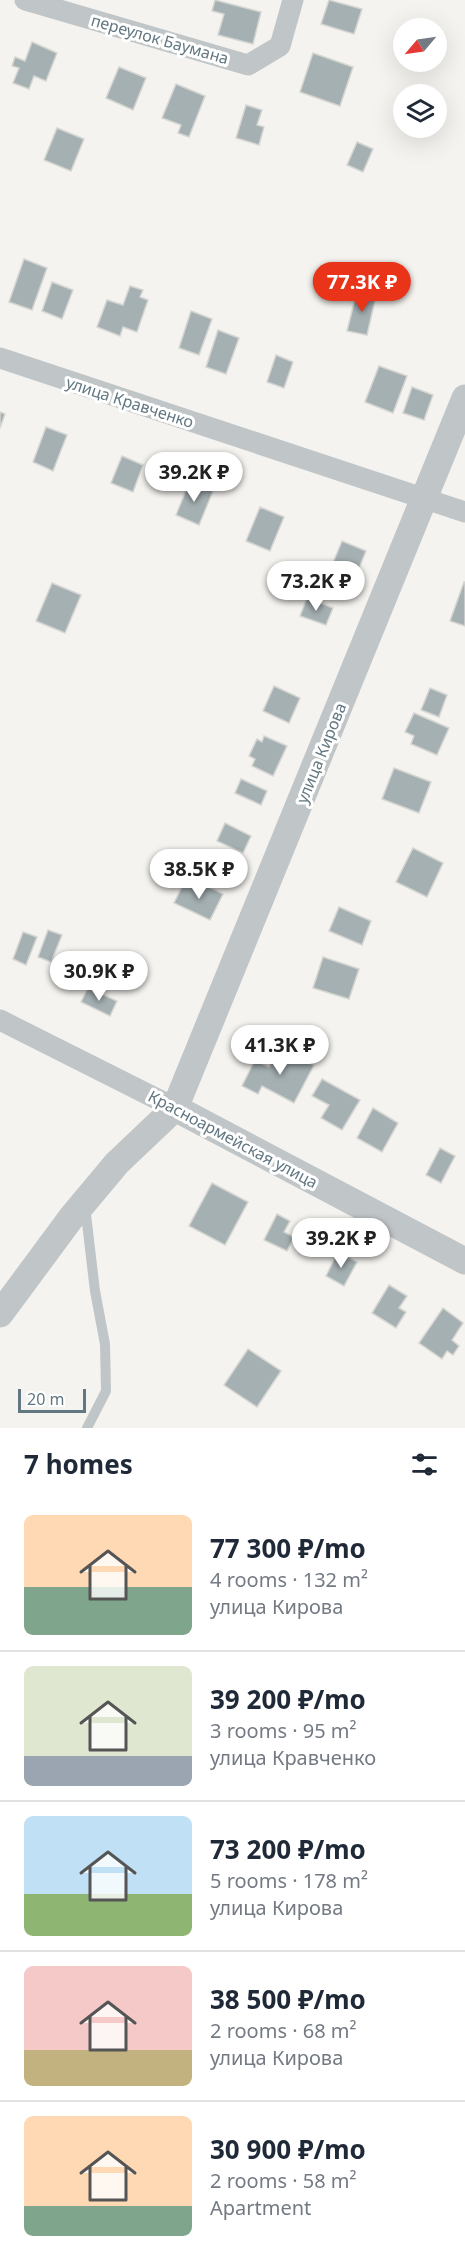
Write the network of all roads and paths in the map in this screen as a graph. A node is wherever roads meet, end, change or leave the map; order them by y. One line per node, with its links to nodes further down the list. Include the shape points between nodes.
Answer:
1 (26, 0): 2 (street, переулок Баумана, via 248,65 280,45)
2 (293, 0)
3 (0, 358): 5 (street, улица Кравченко)
4 (465, 398): 5 (street, улица Кирова)
5 (424, 500): 6 (street, улица Кравченко); 8 (street, улица Кирова)
6 (465, 512)
7 (0, 1020): 8 (street, Красноармейская улица)
8 (175, 1108): 9 (street, via 117,1163); 10 (street, Красноармейская улица)
9 (84, 1202): 11 (street); 12 (lane, via 105,1344 106,1391)
10 (465, 1261)
11 (0, 1314)
12 (87, 1428)

